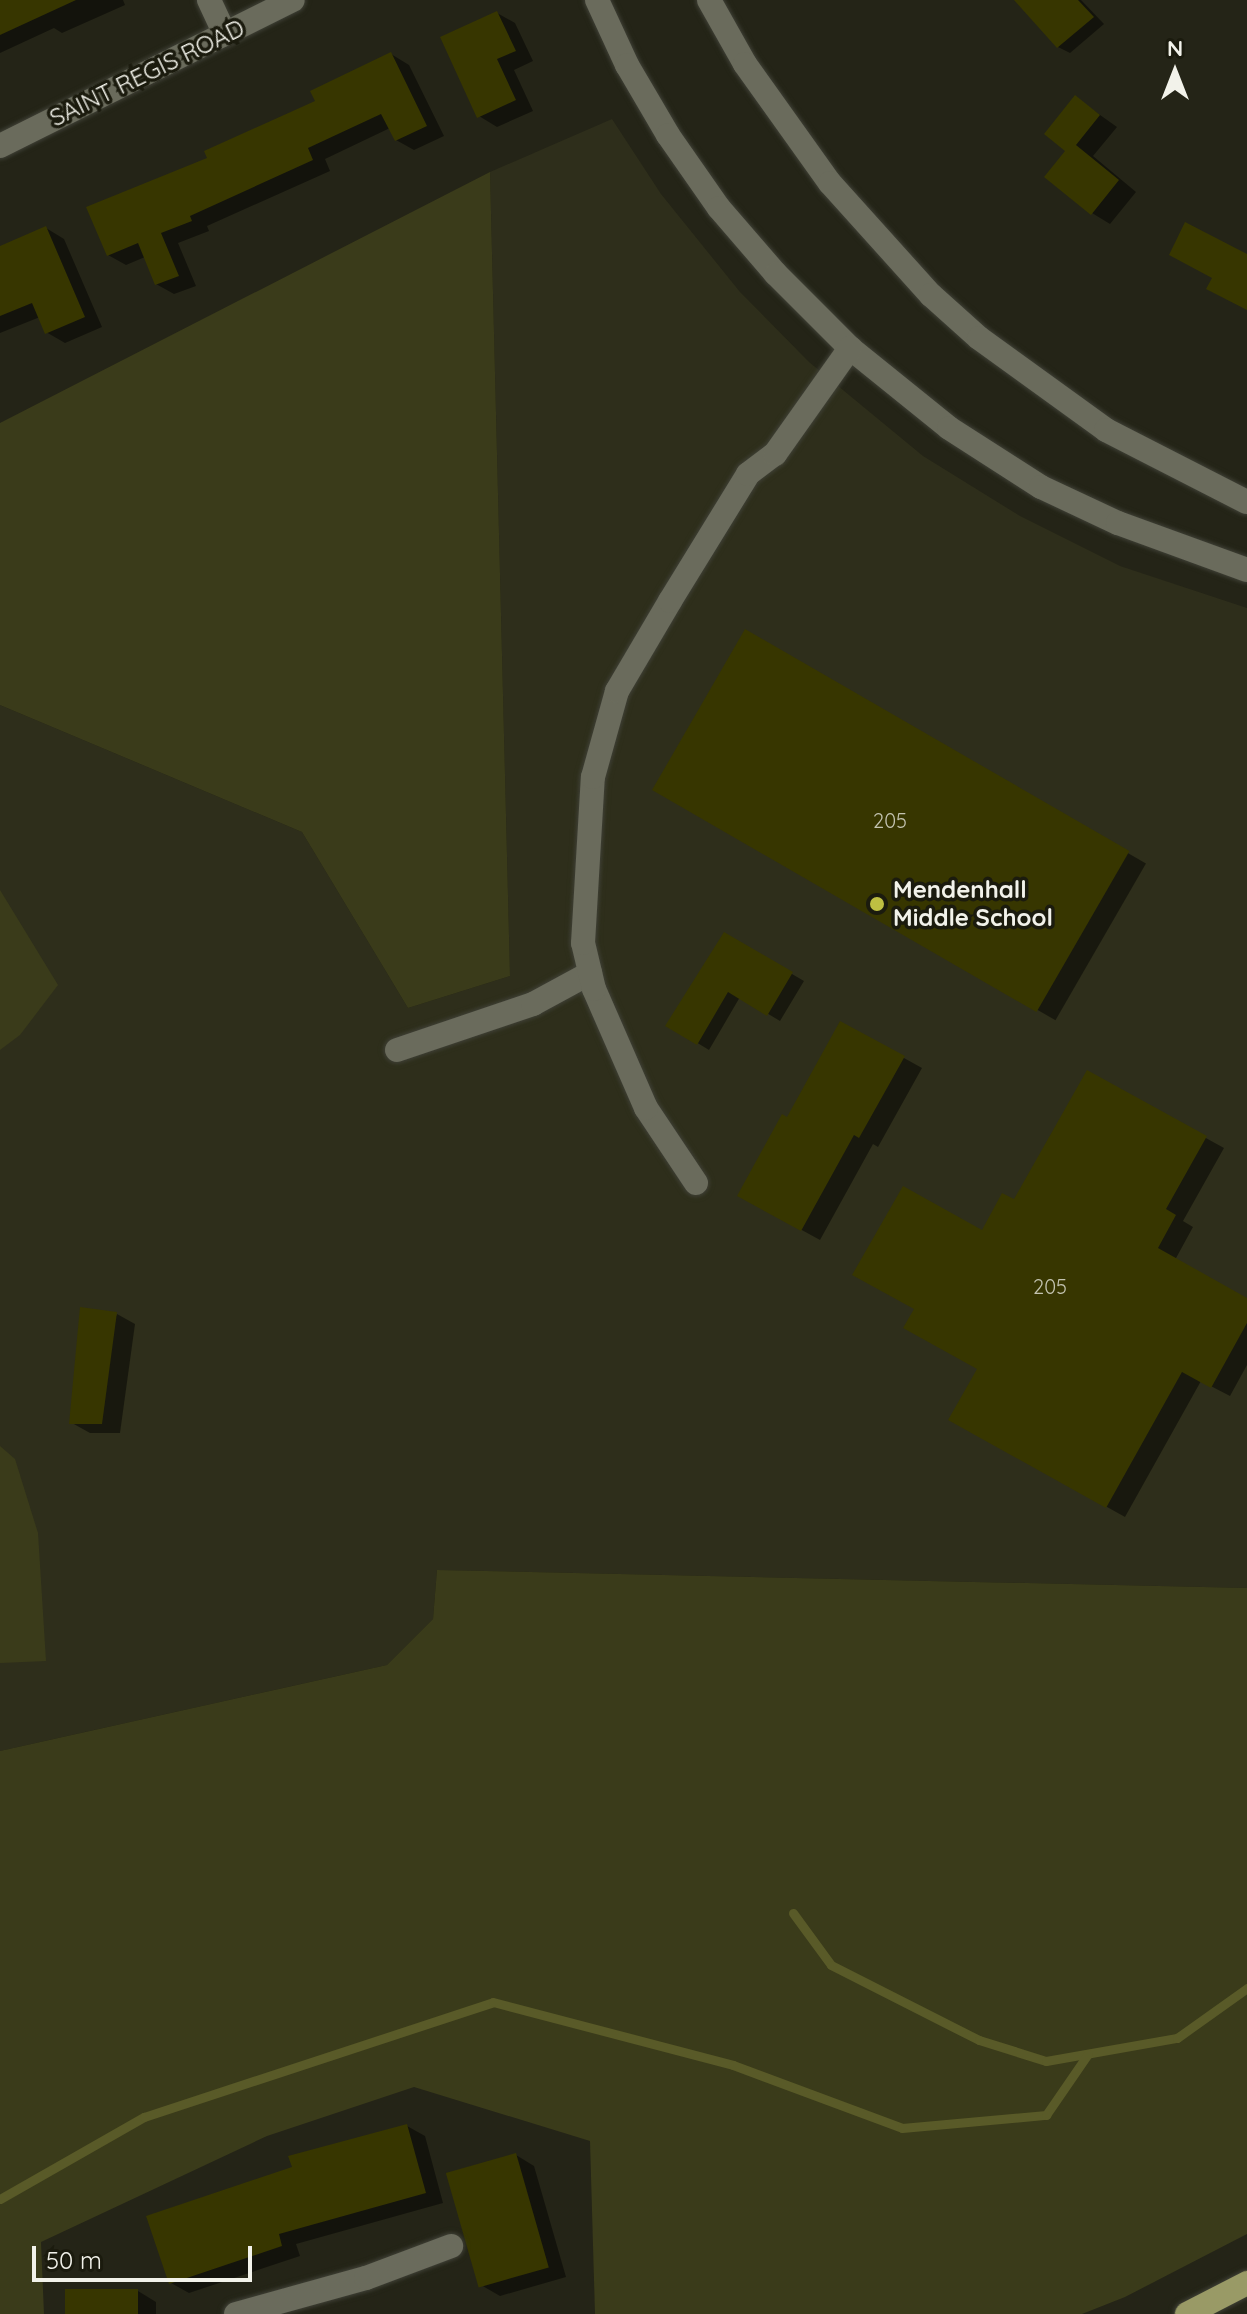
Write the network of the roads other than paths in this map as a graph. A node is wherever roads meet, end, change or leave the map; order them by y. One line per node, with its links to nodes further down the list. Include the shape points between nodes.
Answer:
1 (209, 0): 5 (street)
2 (293, 0): 5 (street, SAINT REGIS ROAD)
3 (597, 0): 7 (street, via 640,88 719,208)
4 (709, 0): 8 (street, via 745,64 830,183 931,295 979,338 1106,430)
5 (225, 34): 6 (street, SAINT REGIS ROAD)
6 (0, 146)
7 (850, 348): 9 (street, via 949,428 1041,487 1118,523); 10 (street, via 775,454 748,474 617,691 593,777 583,943)
8 (1247, 502)
9 (1247, 570)
10 (590, 973): 11 (street, via 533,1004); 12 (street, via 646,1108)
11 (397, 1050)
12 (696, 1183)
13 (451, 2246): 15 (street, via 366,2278)
14 (1247, 2283): 16 (main road)
15 (236, 2314)
16 (1187, 2314)

